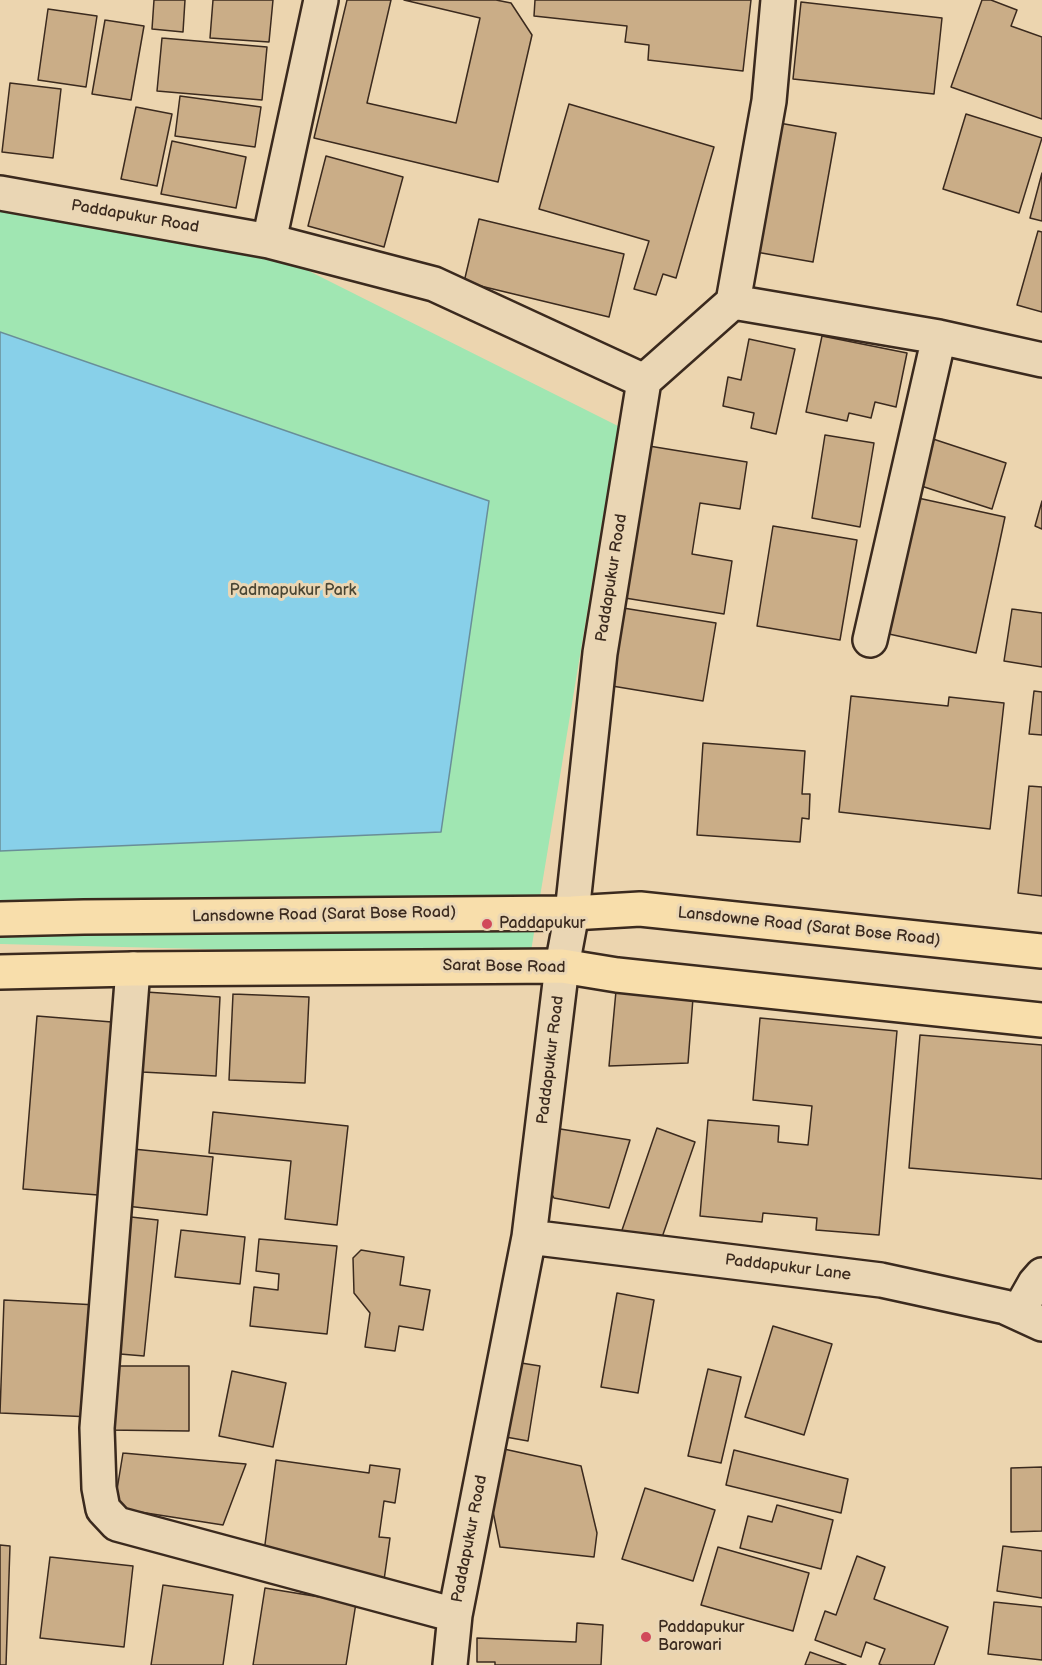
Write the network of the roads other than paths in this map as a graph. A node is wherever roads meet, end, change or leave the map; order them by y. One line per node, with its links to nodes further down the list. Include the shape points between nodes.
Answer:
1 (321, 0): 4 (street)
2 (778, 0): 5 (street, via 769,101)
3 (0, 193): 4 (street, Paddapukur Road)
4 (269, 241): 8 (street, Paddapukur Road, via 434,284)
5 (733, 302): 6 (street); 8 (street)
6 (939, 337): 7 (street); 9 (street)
7 (1042, 360)
8 (644, 381): 10 (street, Paddapukur Road, via 600,653)
9 (870, 640)
10 (572, 913): 11 (main road, Lansdowne Road (Sarat Bose Road)); 12 (main road, Lansdowne Road (Sarat Bose Road), via 640,909); 13 (street, Paddapukur Road)
11 (0, 920)
12 (1042, 951)
13 (562, 966): 14 (main road, Sarat Bose Road); 16 (main road, Sarat Bose Road); 17 (street, Paddapukur Road)
14 (133, 969): 15 (main road, Sarat Bose Road); 20 (street, via 97,1428 103,1509 117,1524)
15 (0, 972)
16 (1042, 1020)
17 (529, 1237): 19 (street, Paddapukur Lane, via 881,1280 1005,1307); 20 (street, Paddapukur Road)
18 (1042, 1275): 19 (street, via 1035,1283)
19 (1030, 1319)
20 (455, 1615): 21 (street, Paddapukur Road)
21 (450, 1665)

